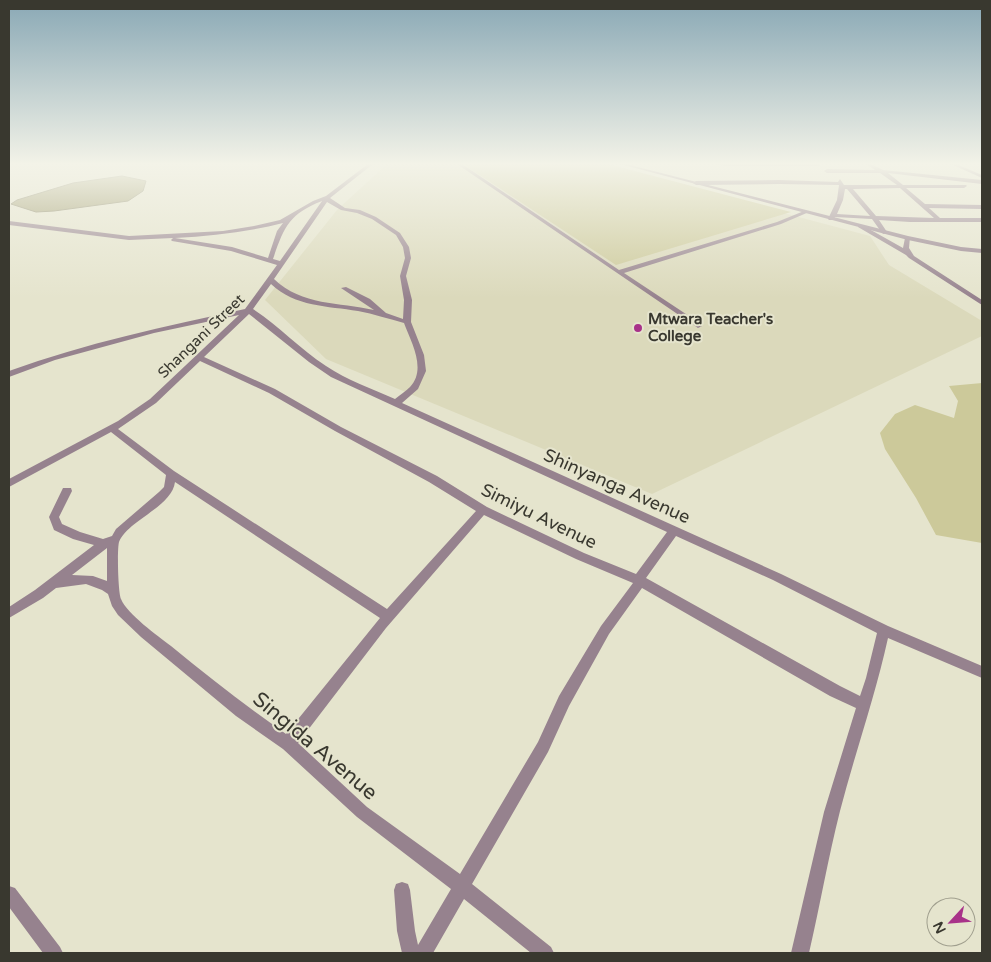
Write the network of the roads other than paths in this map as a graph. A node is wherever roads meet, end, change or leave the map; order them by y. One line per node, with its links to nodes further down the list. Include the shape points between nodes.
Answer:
1 (303, 209): 11 (street)
2 (320, 209): 23 (street, Shangani Street)
3 (343, 209): 32 (street, via 371,216 402,240 408,254 403,272 408,300)
4 (526, 209): 24 (street)
5 (794, 209): 9 (street)
6 (835, 209): 10 (street)
7 (866, 209): 12 (street)
8 (926, 209): 13 (street)
9 (806, 212): 10 (street); 24 (street)
10 (832, 217): 12 (street); 16 (street)
11 (289, 218): 18 (street, via 233,232); 22 (street, via 280,231)
12 (875, 218): 13 (street); 17 (street)
13 (939, 220): 14 (street)
14 (982, 220)
15 (9, 223): 18 (street, via 119,237)
16 (860, 226): 17 (street); 21 (street)
17 (884, 232): 19 (street)
18 (156, 238): 22 (street, via 232,249)
19 (908, 238): 20 (street); 21 (street)
20 (982, 252)
21 (908, 253): 27 (street)
22 (270, 260): 23 (street)
23 (282, 264): 25 (street, Shangani Street)
24 (620, 272): 33 (street)
25 (271, 280): 30 (street, Shangani Street); 31 (street, via 311,303)
26 (344, 288): 31 (street, via 367,300)
27 (974, 296): 28 (street); 29 (street)
28 (982, 297)
29 (982, 303)
30 (249, 310): 34 (street, Shangani Street); 35 (street, via 179,324 40,362); 36 (street, Shinyanga Avenue, via 312,362)
31 (384, 315): 32 (street)
32 (407, 322): 36 (street, via 420,355 422,371 415,387)
33 (698, 326)
34 (199, 358): 37 (street, Shangani Street, via 148,405); 41 (street, Simiyu Avenue, via 272,391)
35 (9, 374)
36 (396, 403): 42 (street, Shinyanga Avenue)
37 (111, 428): 38 (street); 39 (street, Shangani Street)
38 (172, 474): 43 (street, via 169,488 163,495); 48 (street)
39 (9, 483)
40 (67, 491): 43 (street, via 54,517 58,527 71,534)
41 (483, 510): 44 (street, Simiyu Avenue); 48 (street)
42 (674, 530): 44 (street); 49 (street, Shinyanga Avenue)
43 (110, 542): 45 (street); 46 (street, Singida Avenue)
44 (639, 581): 51 (street, Simiyu Avenue); 53 (street, via 605,630 564,701 543,747)
45 (52, 584): 46 (street, via 75,579 94,580); 47 (street)
46 (114, 591): 52 (street, Singida Avenue, via 119,607 145,633 241,711)
47 (9, 613)
48 (389, 617): 52 (street)
49 (884, 630): 50 (street, Shinyanga Avenue); 51 (street)
50 (982, 672)
51 (864, 705): 60 (street, via 832,812)
52 (288, 744): 53 (street, Singida Avenue, via 362,812)
53 (461, 887): 58 (street); 59 (street, Singida Avenue)
54 (402, 890): 57 (street)
55 (9, 894): 56 (street)
56 (54, 953)
57 (411, 953)
58 (423, 953)
59 (545, 953)
60 (800, 953)

